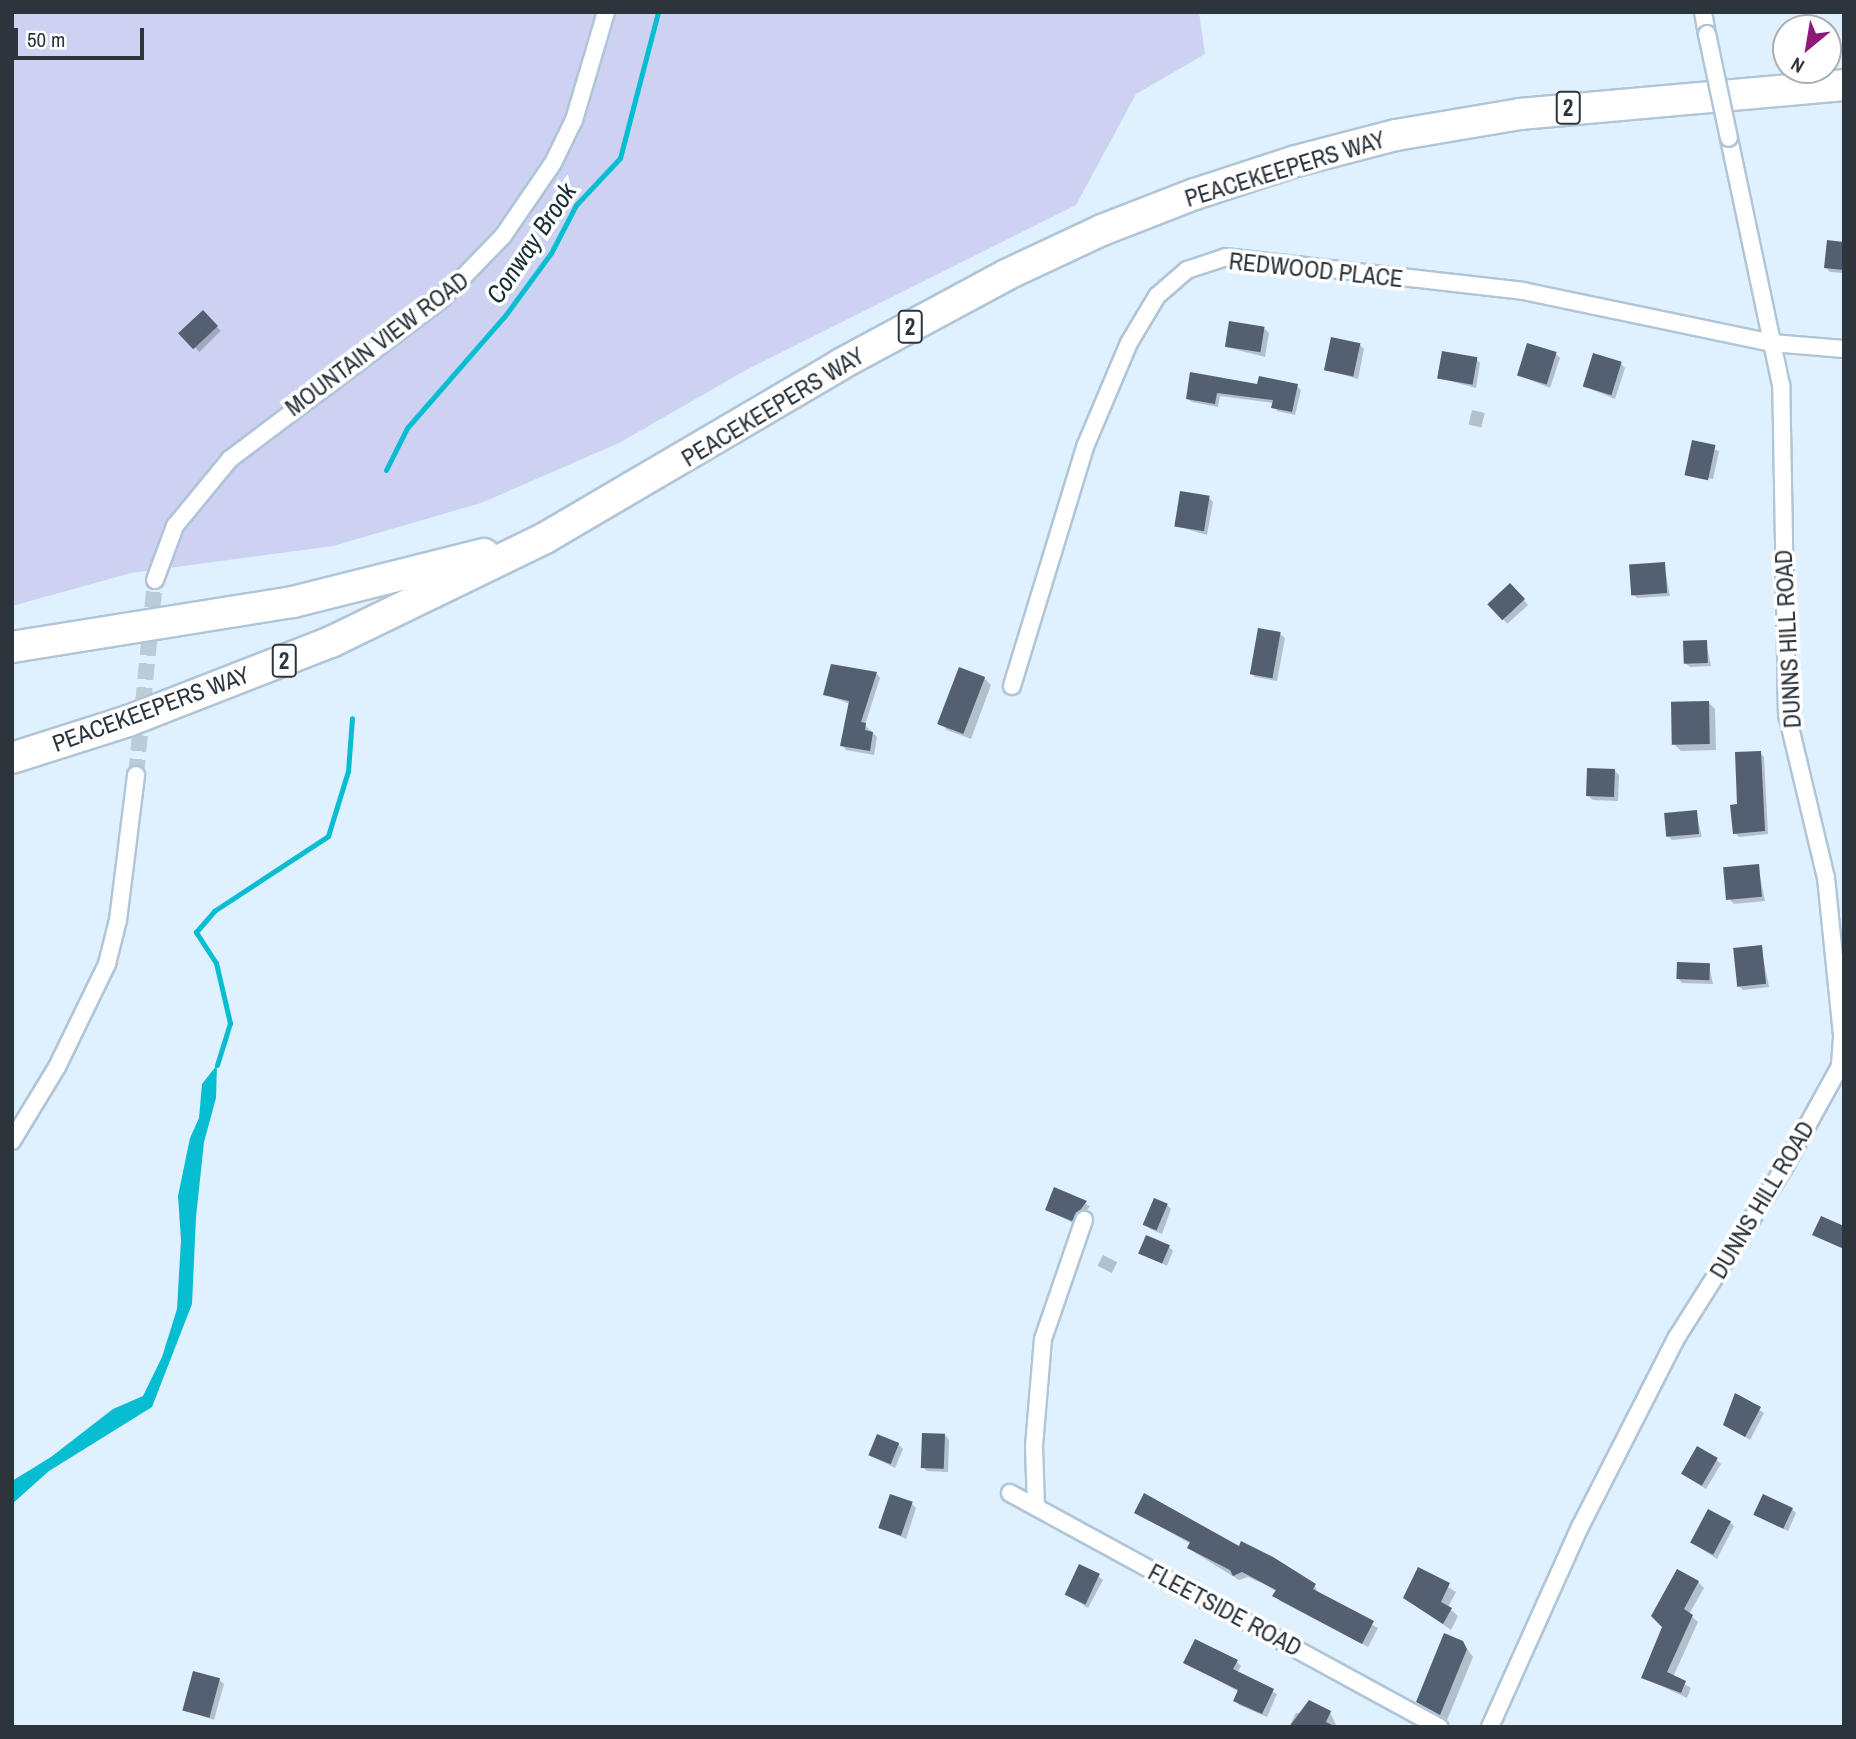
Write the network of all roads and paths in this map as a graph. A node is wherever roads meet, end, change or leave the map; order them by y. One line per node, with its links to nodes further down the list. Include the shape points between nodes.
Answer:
1 (606, 12): 7 (street, MOUNTAIN VIEW ROAD, via 574,120 553,163 503,236 439,301 230,459 175,526)
2 (1703, 12): 4 (street, DUNNS HILL ROAD, bridge)
3 (1844, 85): 6 (highway, PEACEKEEPERS WAY / 2, via 1506,116 1396,135 1195,194 1102,230 1006,275 841,364)
4 (1772, 343): 5 (street, REDWOOD PLACE); 9 (street, REDWOOD PLACE, via 1523,291 1226,257 1187,270 1157,296 1109,389 1085,447); 12 (street, DUNNS HILL ROAD, via 1781,385 1787,713 1826,878)
5 (1844, 349)
6 (545, 538): 8 (highway, via 293,602); 10 (highway, PEACEKEEPERS WAY / 2, via 331,642 128,721)
7 (155, 580)
8 (12, 647)
9 (1012, 686)
10 (12, 758)
11 (136, 775): 13 (street, via 118,920 107,964 57,1067)
12 (1842, 1067): 18 (street, DUNNS HILL ROAD, via 1677,1337 1580,1527)
13 (12, 1142)
14 (1084, 1220): 16 (street, via 1043,1339 1034,1446)
15 (1010, 1493): 16 (street, FLEETSIDE ROAD)
16 (1036, 1507): 17 (street, FLEETSIDE ROAD)
17 (1439, 1727)
18 (1490, 1727)

